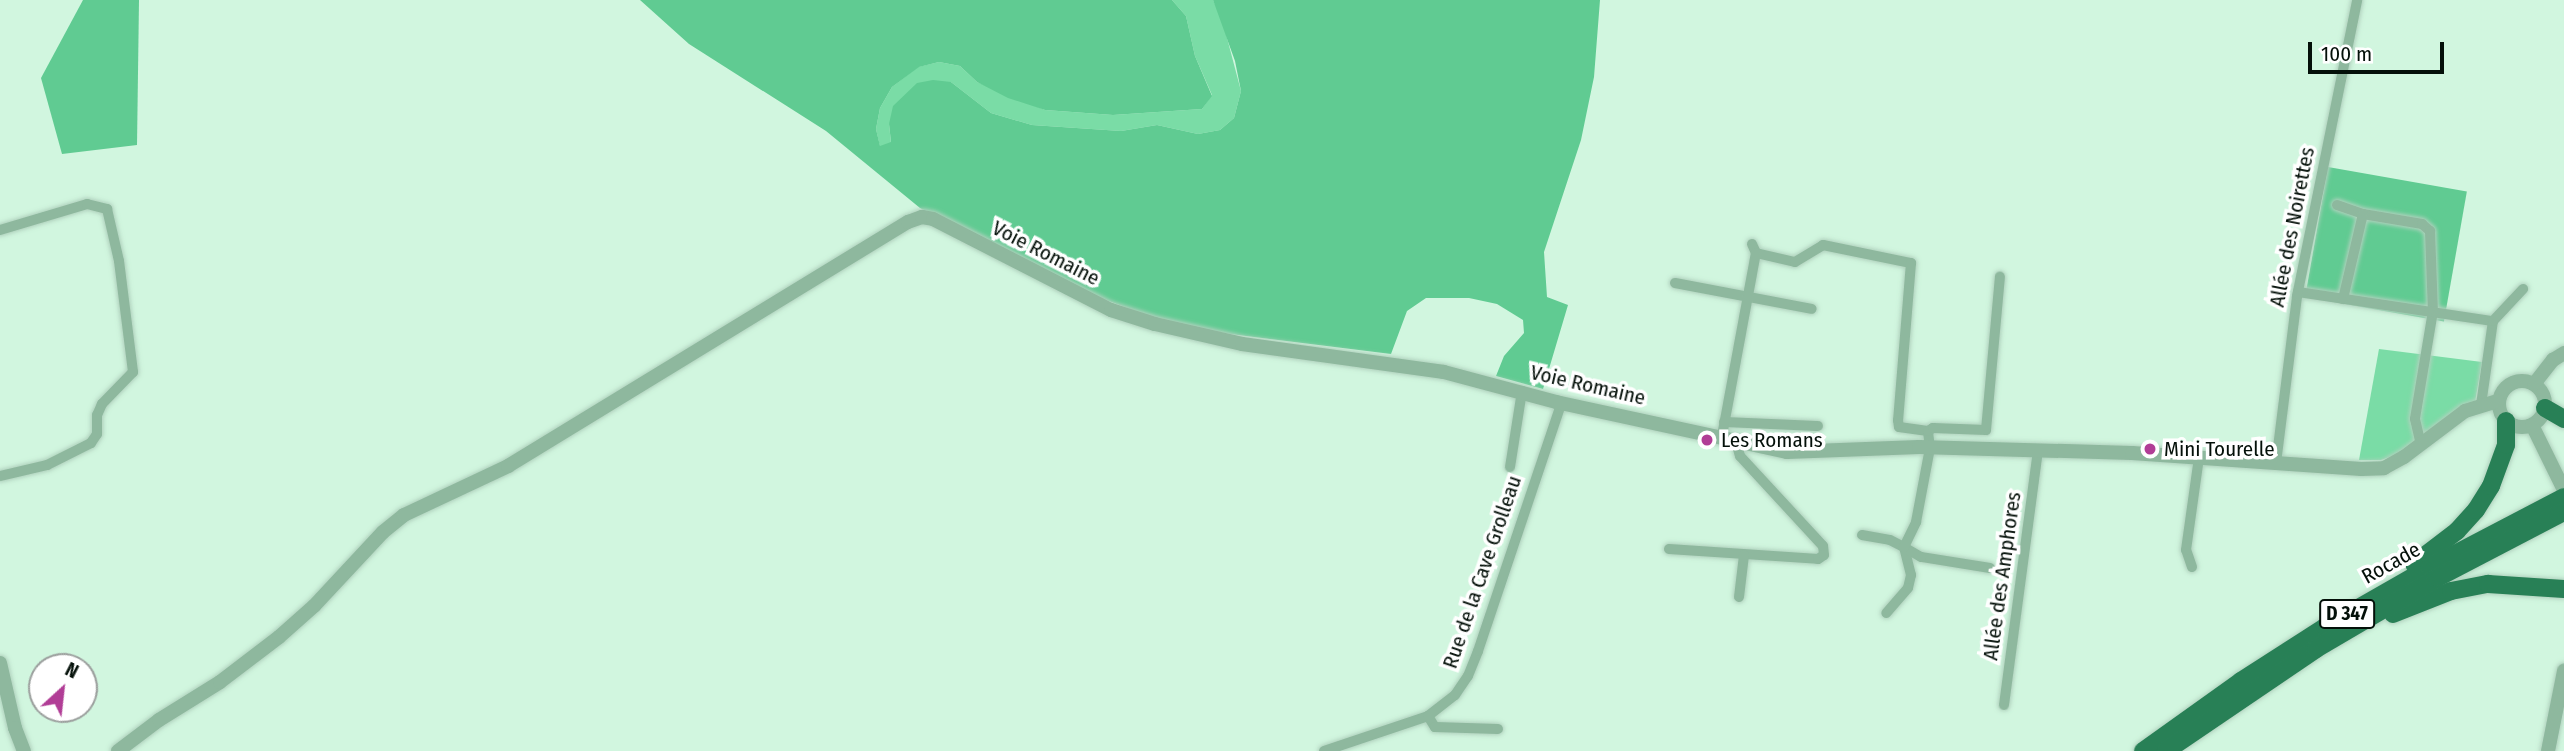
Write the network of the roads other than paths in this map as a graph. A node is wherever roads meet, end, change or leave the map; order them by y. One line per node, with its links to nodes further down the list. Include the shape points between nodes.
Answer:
1 (2357, 0): 8 (street, Allée des Noirettes)
2 (2337, 205): 3 (street)
3 (2363, 214): 10 (street); 12 (street, via 2422,225 2430,232)
4 (0, 230): 33 (street, via 87,204 107,209 119,261 133,372 102,404 91,443 47,465)
5 (2000, 278): 25 (street, via 1986,430)
6 (1675, 284): 9 (street)
7 (2523, 289): 13 (street)
8 (2298, 292): 10 (street); 31 (street, Allée des Noirettes)
9 (1746, 296): 11 (street); 25 (street, via 1754,249 1795,262 1823,246 1911,262 1898,420 1899,427); 26 (street)
10 (2343, 299): 12 (street)
11 (1812, 309)
12 (2433, 311): 13 (street); 27 (street, via 2415,419)
13 (2493, 321): 19 (street)
14 (2564, 353): 15 (street)
15 (2534, 384): 17 (street, via 2512,383); 20 (street, via 2543,394)
16 (1522, 391): 18 (street, Voie Romaine); 32 (street); 53 (street, Voie Romaine, via 1444,372 1242,344 1155,324 1095,303 933,219 917,217 508,466 404,515 302,617 220,682)
17 (2498, 401): 19 (street, Voie Romaine); 22 (street)
18 (1562, 402): 26 (street, Voie Romaine); 50 (street, Rue de la Cave Grolleau, via 1468,676 1455,695)
19 (2481, 405): 27 (street, Voie Romaine, via 2465,411)
20 (2545, 408): 21 (highway); 23 (street)
21 (2564, 419)
22 (2506, 421): 23 (street, via 2518,427); 46 (highway, via 2506,445 2491,486 2476,510 2432,553 2337,612)
23 (2532, 425): 34 (street)
24 (1818, 426): 26 (street)
25 (1928, 431): 28 (street)
26 (1727, 432): 28 (street, Voie Romaine, via 1787,452); 40 (street, via 1740,456 1823,546 1824,555 1818,559)
27 (2421, 444): 31 (street, Voie Romaine, via 2384,468)
28 (1930, 448): 29 (street, Voie Romaine); 38 (street, via 1916,522)
29 (2038, 451): 30 (street, Voie Romaine); 49 (street, Allée des Amphores)
30 (2199, 458): 31 (street, Voie Romaine); 41 (street, via 2186,550)
31 (2276, 463)
32 (1510, 467)
33 (0, 476)
34 (2564, 490)
35 (2564, 497): 46 (highway, Rocade / D 347, via 2430,567)
36 (2564, 512): 46 (highway, D 347)
37 (1862, 535): 38 (street)
38 (1904, 547): 42 (street, via 1921,557); 45 (street, via 1911,575 1908,588)
39 (1669, 549): 40 (street)
40 (1744, 555): 44 (street)
41 (2192, 567)
42 (1990, 568)
43 (2564, 589): 46 (highway, via 2488,584 2451,591 2356,633)
44 (1739, 597)
45 (1886, 613)
46 (2332, 631): 55 (highway, Rocade / D 347, via 2241,681); 56 (highway, D 347)
47 (0, 663): 52 (street)
48 (2564, 671): 57 (street)
49 (2004, 705)
50 (1428, 716): 51 (street, via 1435,727); 54 (street, Rue de la Cave Grolleau)
51 (1498, 729)
52 (24, 751)
53 (117, 751)
54 (1324, 751)
55 (2143, 751)
56 (2166, 751)
57 (2548, 751)

